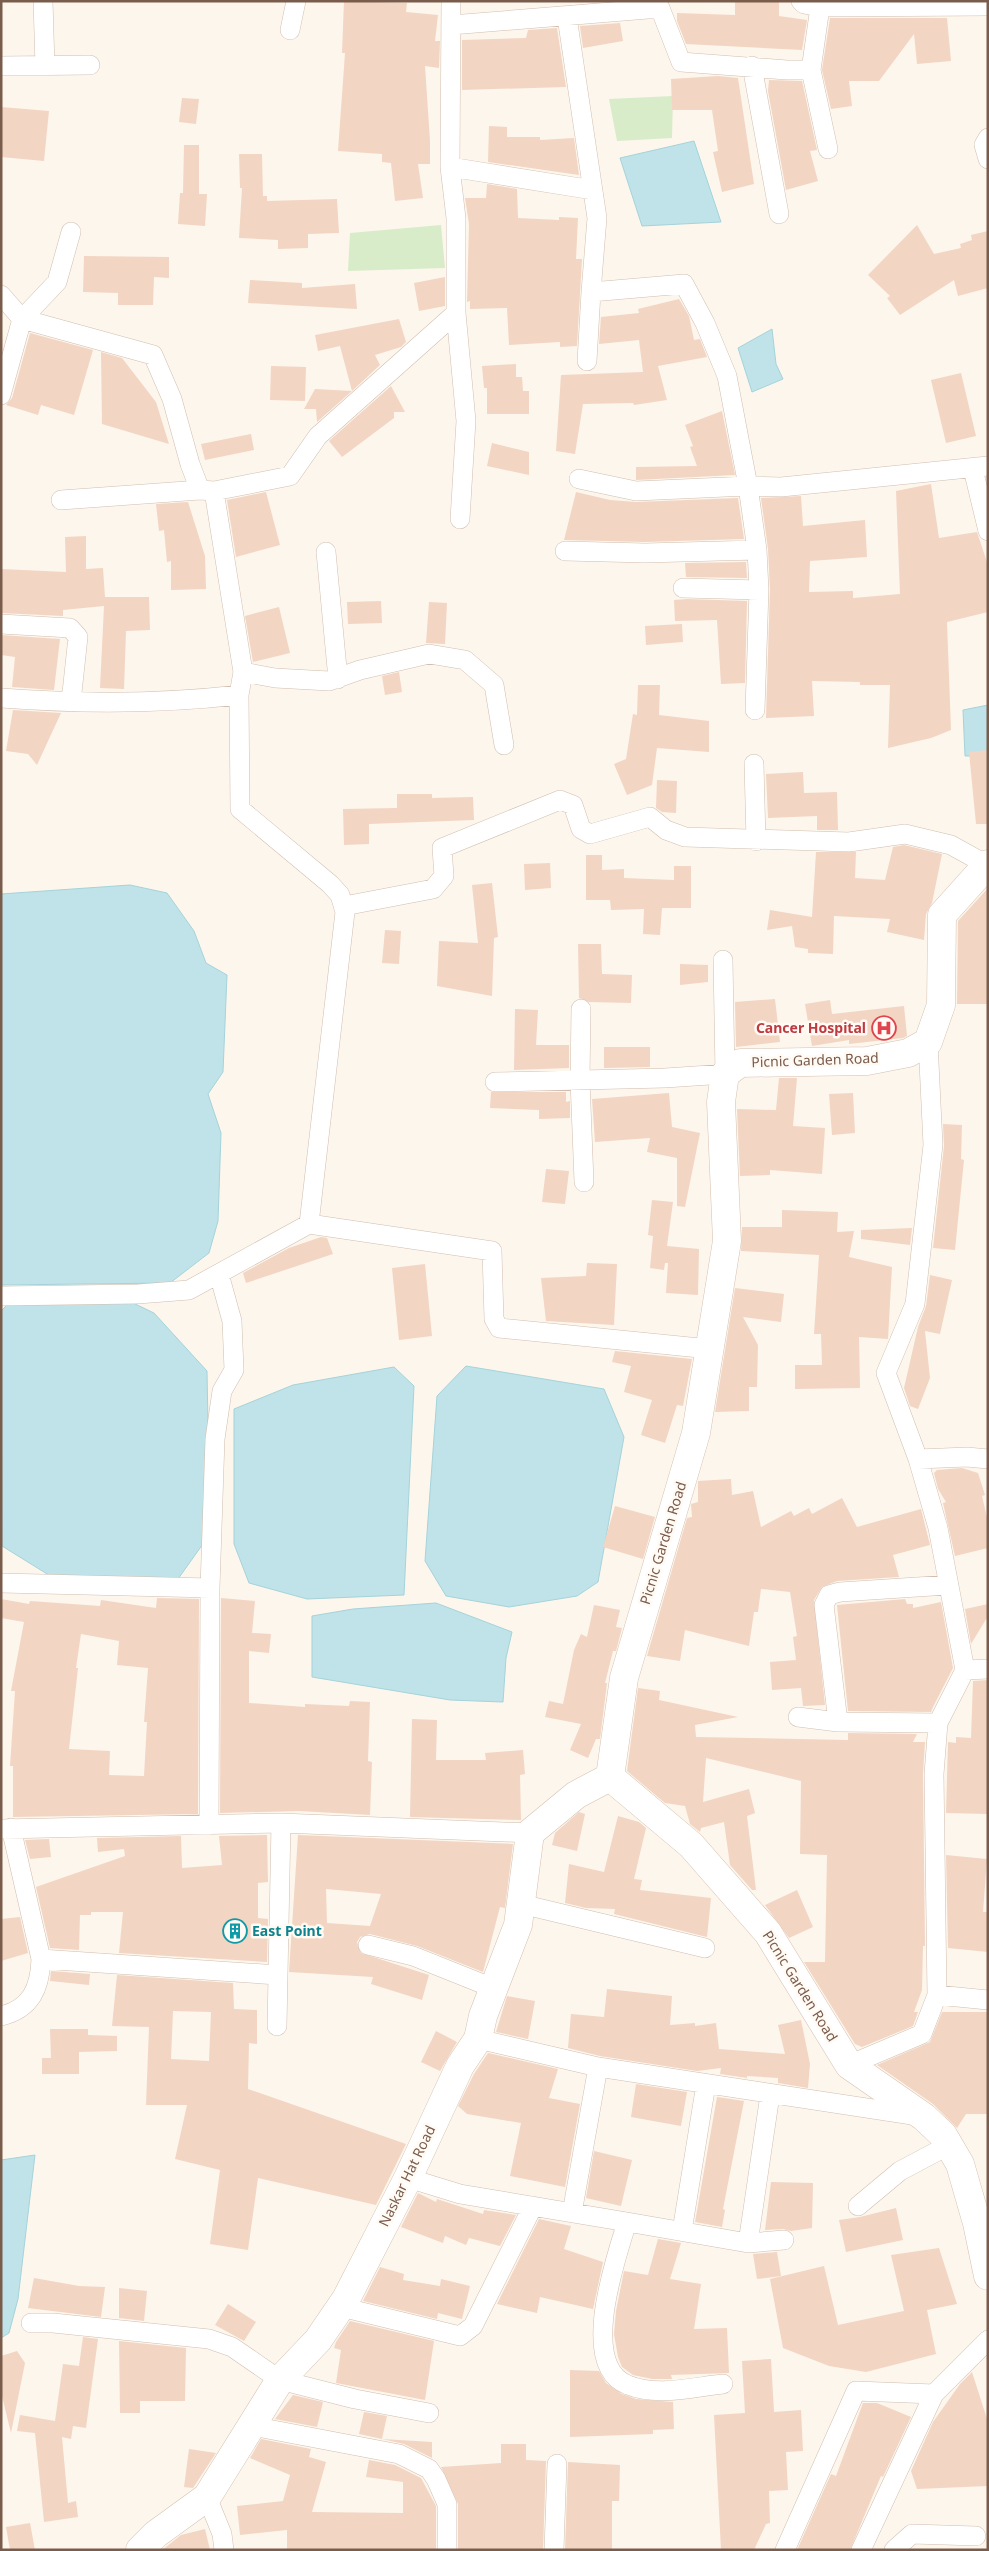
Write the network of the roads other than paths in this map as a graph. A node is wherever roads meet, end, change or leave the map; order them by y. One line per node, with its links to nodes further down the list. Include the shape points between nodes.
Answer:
1 (43, 1): 13 (street)
2 (296, 1): 10 (street)
3 (451, 1): 9 (street)
4 (801, 1): 7 (street)
5 (953, 3): 6 (street); 7 (street)
6 (988, 6)
7 (820, 8): 15 (street)
8 (567, 17): 9 (street); 14 (street, via 660,8 681,62); 20 (street)
9 (451, 25): 19 (street)
10 (290, 30)
11 (90, 65): 13 (street)
12 (1, 66): 13 (street)
13 (44, 66)
14 (752, 66): 15 (street); 21 (street)
15 (811, 70): 17 (street)
16 (988, 138): 18 (street, via 984,145)
17 (828, 149)
18 (988, 159)
19 (450, 167): 20 (street); 25 (street, via 456,218)
20 (593, 190): 23 (street, via 597,218)
21 (779, 214)
22 (71, 232): 26 (street, via 58,282)
23 (591, 292): 27 (street); 31 (street, via 684,284 706,323 727,376)
24 (1, 295): 26 (street)
25 (456, 313): 32 (street, via 318,436 290,476); 34 (street, via 466,421)
26 (22, 319): 28 (street); 32 (street, via 153,355 172,399 190,464)
27 (587, 361)
28 (1, 395)
29 (980, 468): 31 (street, via 781,487); 35 (street)
30 (579, 479): 31 (street, via 636,491)
31 (748, 486): 36 (street)
32 (207, 491): 33 (street); 42 (street)
33 (61, 500)
34 (460, 519)
35 (988, 531)
36 (756, 550): 37 (street); 40 (street)
37 (565, 551)
38 (326, 552): 43 (street)
39 (683, 588): 40 (street)
40 (759, 590): 47 (street)
41 (1, 624): 46 (street, via 70,628 78,637)
42 (243, 672): 43 (street, via 275,678); 44 (street)
43 (338, 679): 48 (street, via 360,670 429,654 465,660 494,685)
44 (239, 694): 46 (street, via 176,702); 52 (street, via 240,809 330,884 340,895)
45 (1, 698): 46 (street)
46 (71, 702)
47 (755, 710)
48 (504, 745)
49 (754, 764): 50 (street)
50 (756, 841): 51 (street, via 849,842 904,834 951,845); 52 (street, via 685,837 666,830 650,817 590,834 581,829 573,805 560,800 442,848 444,876 434,889)
51 (987, 865): 55 (main road, via 942,915 941,1004)
52 (344, 906): 60 (street, via 346,912)
53 (723, 960): 56 (street)
54 (581, 1009): 57 (street)
55 (928, 1042): 56 (main road, Picnic Garden Road, via 908,1053 867,1061 740,1063); 64 (street, via 933,1145 915,1304 886,1373)
56 (725, 1074): 57 (street); 63 (main road, Picnic Garden Road, via 720,1102 726,1241)
57 (580, 1080): 58 (street); 59 (street)
58 (495, 1082)
59 (584, 1182)
60 (309, 1224): 61 (street); 63 (street, via 492,1250 494,1319 499,1328)
61 (219, 1274): 62 (street, via 189,1290); 68 (street, via 232,1321 234,1370 222,1391 215,1439)
62 (1, 1296)
63 (710, 1349): 74 (main road, Picnic Garden Road, via 696,1433 624,1678)
64 (918, 1459): 65 (street); 67 (street, via 938,1528)
65 (988, 1459)
66 (1, 1583): 68 (street)
67 (948, 1585): 70 (street); 72 (street, via 829,1595 824,1605)
68 (210, 1588): 76 (street)
69 (988, 1669): 70 (street)
70 (965, 1670): 73 (street)
71 (798, 1718): 72 (street)
72 (838, 1722): 73 (street)
73 (938, 1723): 85 (street, via 934,1774)
74 (610, 1777): 78 (main road, via 576,1795); 90 (main road, Picnic Garden Road, via 691,1845 768,1933)
75 (280, 1823): 76 (street); 78 (street); 83 (street)
76 (209, 1825): 77 (street)
77 (6, 1829): 82 (street)
78 (530, 1833): 79 (main road, Naskar Hat Road)
79 (521, 1904): 81 (street); 84 (main road, Naskar Hat Road, via 518,1925)
80 (368, 1945): 84 (street, via 413,1956 488,1986)
81 (705, 1948)
82 (41, 1959): 83 (street); 87 (street, via 34,1993 22,2009)
83 (278, 1975): 88 (street)
84 (496, 1984): 89 (main road, Naskar Hat Road)
85 (937, 1995): 86 (street); 90 (street, via 922,2034)
86 (988, 2000)
87 (1, 2016)
88 (277, 2026)
89 (478, 2038): 91 (street); 96 (main road, Naskar Hat Road, via 460,2066)
90 (849, 2065): 94 (main road, Picnic Garden Road)
91 (598, 2066): 92 (street); 99 (street)
92 (706, 2084): 93 (street); 101 (street)
93 (770, 2095): 94 (street); 103 (street)
94 (924, 2117): 95 (main road, Picnic Garden Road)
95 (949, 2145): 98 (street, via 900,2171); 104 (main road, Picnic Garden Road, via 960,2164)
96 (408, 2178): 97 (street, via 460,2194); 105 (main road, Naskar Hat Road)
97 (533, 2206): 99 (street); 105 (street, via 473,2326 460,2336)
98 (858, 2206)
99 (572, 2213): 100 (street)
100 (627, 2222): 101 (street); 109 (street, via 605,2299 603,2353 610,2370 628,2385 658,2391)
101 (682, 2231): 103 (street)
102 (784, 2240): 103 (street)
103 (748, 2243)
104 (988, 2276)
105 (341, 2307): 108 (main road, Naskar Hat Road, via 318,2340)
106 (30, 2323): 108 (street, via 209,2339 232,2347)
107 (988, 2340): 110 (street)
108 (280, 2380): 111 (street); 112 (main road, Naskar Hat Road)
109 (723, 2384)
110 (934, 2394): 120 (street, via 856,2391); 121 (street)
111 (429, 2413)
112 (252, 2426): 114 (main road, Naskar Hat Road); 118 (street, via 400,2454 429,2469 447,2504)
113 (557, 2464): 119 (street)
114 (207, 2497): 116 (main road, Naskar Hat Road, via 156,2534); 117 (street, via 222,2534)
115 (976, 2536): 122 (street, via 912,2534)
116 (140, 2550)
117 (224, 2550)
118 (447, 2550)
119 (554, 2550)
120 (785, 2550)
121 (861, 2550)
122 (894, 2550)

